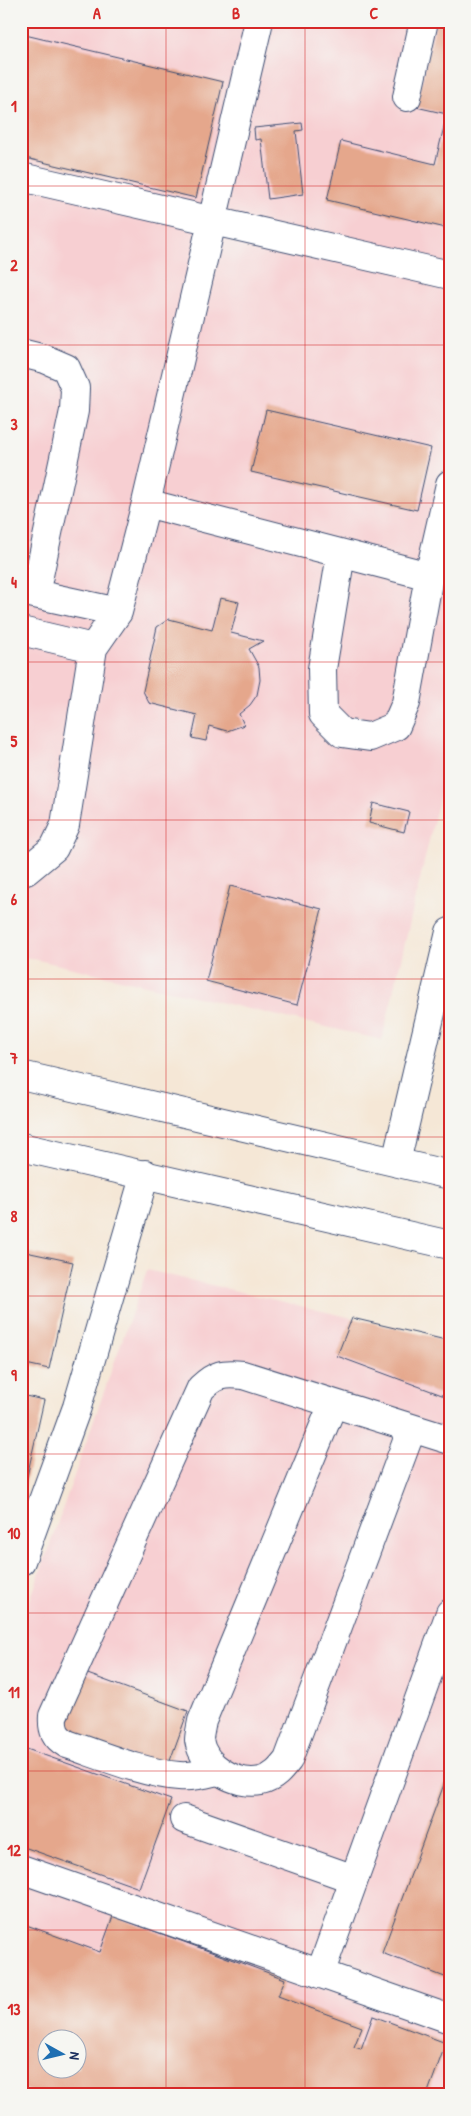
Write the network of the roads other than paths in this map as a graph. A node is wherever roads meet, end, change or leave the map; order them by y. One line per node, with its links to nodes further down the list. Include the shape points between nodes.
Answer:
1 (259, 21): 5 (main road)
2 (424, 21): 3 (main road)
3 (407, 97)
4 (21, 177): 5 (main road)
5 (213, 221): 6 (main road); 9 (main road)
6 (450, 276)
7 (21, 353): 12 (main road, via 66,368 75,388 74,411)
8 (450, 484): 11 (main road)
9 (146, 504): 10 (main road); 13 (main road)
10 (341, 554): 11 (main road); 11 (main road, via 322,670 323,714 342,733 370,737 396,726 406,703)
11 (429, 576)
12 (28, 593): 13 (main road)
13 (118, 612): 15 (main road)
14 (21, 632): 15 (main road)
15 (93, 648): 16 (main road, via 65,824 54,848)
16 (21, 872)
17 (450, 932): 20 (main road)
18 (21, 1075): 20 (main road)
19 (21, 1147): 21 (main road)
20 (396, 1162): 22 (main road)
21 (145, 1174): 23 (main road); 27 (main road, via 77,1407)
22 (450, 1175)
23 (450, 1244)
24 (333, 1404): 25 (main road); 29 (main road, via 202,1721 199,1740 205,1758); 29 (main road, via 228,1373 213,1377 201,1388 53,1716 52,1728 67,1744 161,1774 181,1777)
25 (412, 1428): 26 (main road); 29 (main road, via 288,1760 277,1774 261,1781 243,1780)
26 (450, 1440)
27 (21, 1561)
28 (450, 1613): 32 (main road)
29 (218, 1771)
30 (184, 1819): 32 (main road)
31 (21, 1869): 33 (main road)
32 (354, 1879): 33 (main road)
33 (320, 1974): 34 (main road)
34 (450, 2019)

